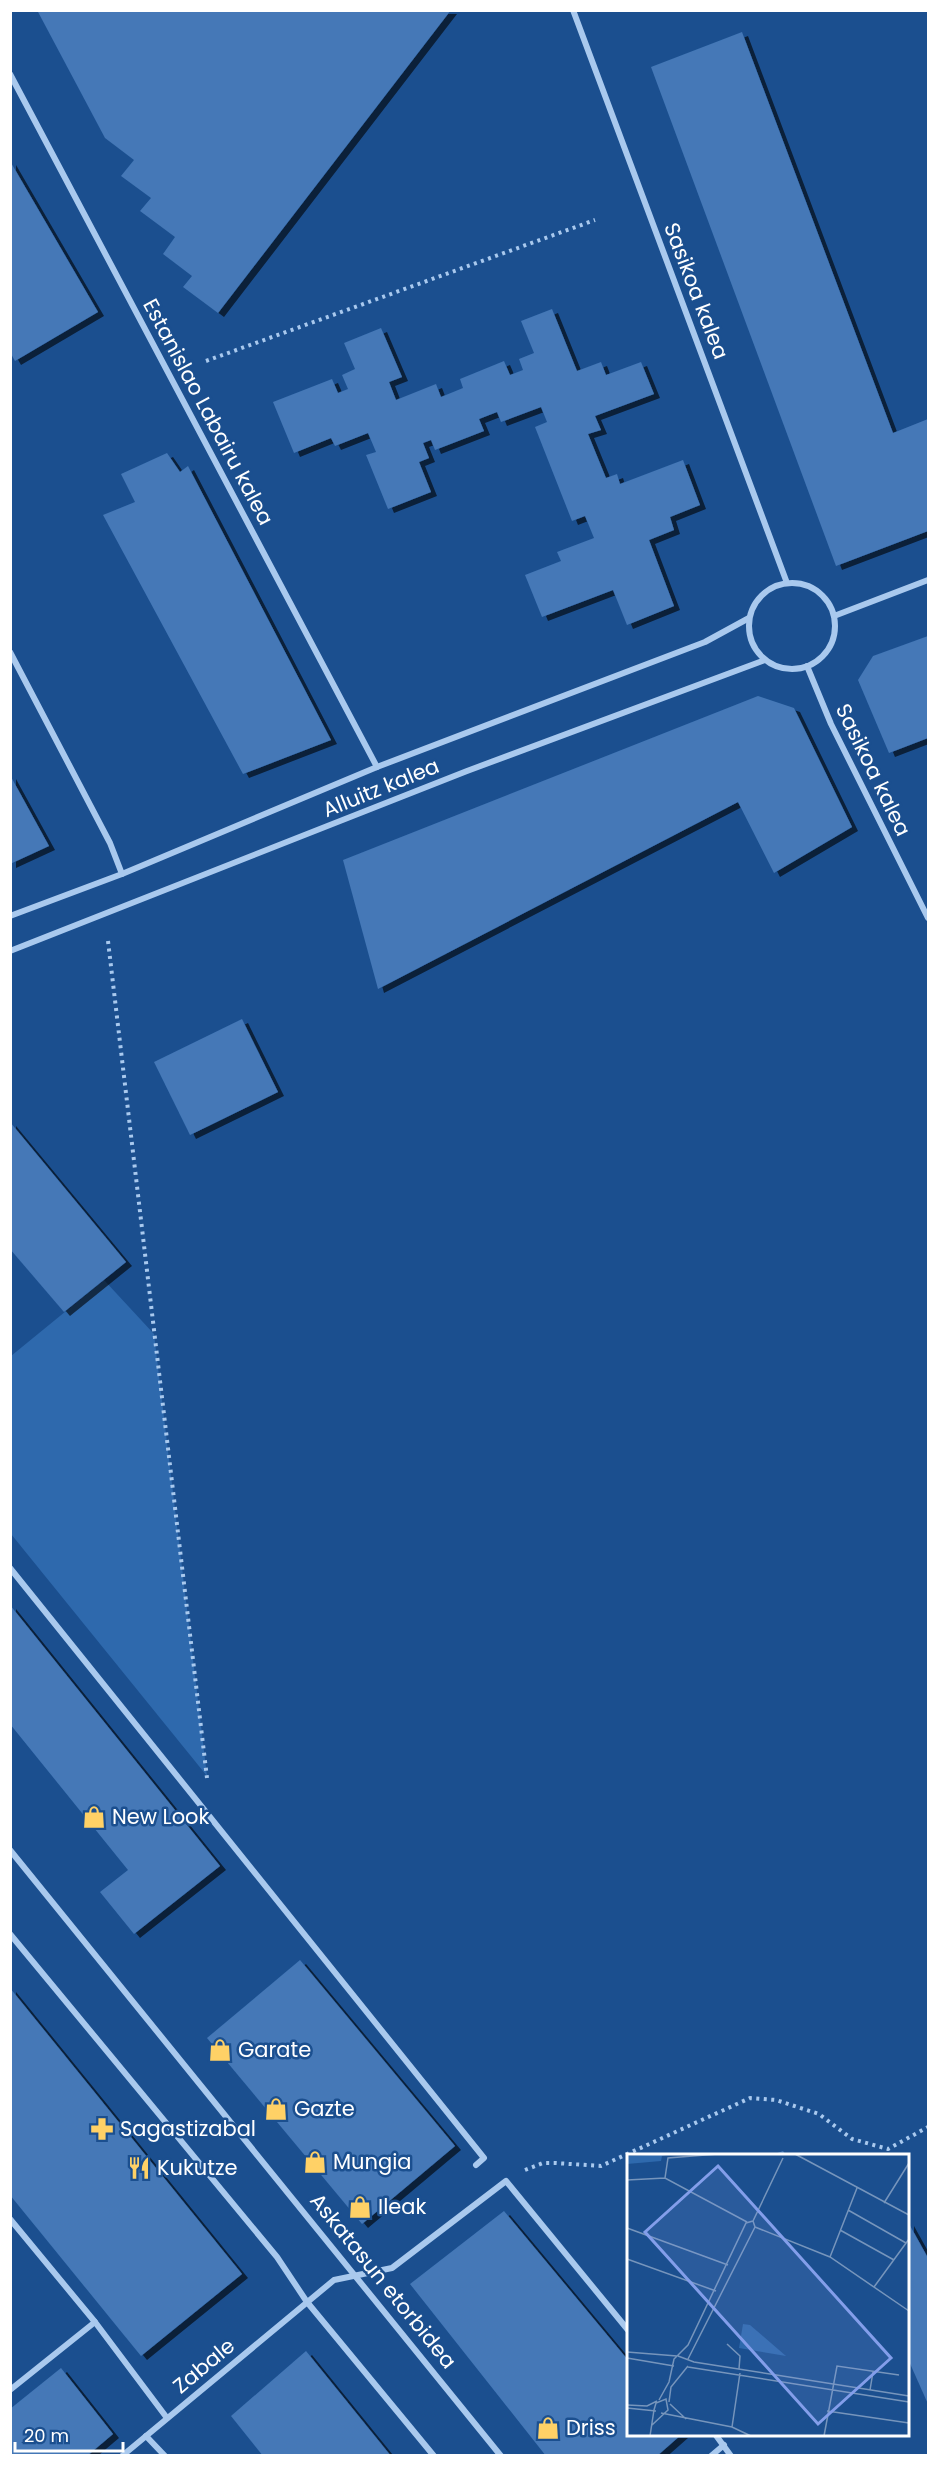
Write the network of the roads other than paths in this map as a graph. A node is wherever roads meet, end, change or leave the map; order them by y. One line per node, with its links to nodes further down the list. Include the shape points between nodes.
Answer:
1 (573, 10): 4 (street, Sasikoa kalea)
2 (10, 74): 10 (street, Estanislao Labairu kalea)
3 (928, 580): 5 (street)
4 (787, 583): 5 (street, via 799,583 822,594); 6 (street, via 762,594)
5 (834, 616): 9 (street, via 834,634 827,651)
6 (749, 618): 8 (street, via 752,641); 10 (street, Alluitz kalea, via 705,642)
7 (10, 652): 11 (street, via 110,843)
8 (765, 660): 9 (street, via 778,667); 14 (street, Alluitz kalea, via 467,771)
9 (807, 666): 13 (street, Sasikoa kalea, via 831,724)
10 (376, 767): 11 (street, Alluitz kalea)
11 (122, 874): 12 (street, Alluitz kalea)
12 (10, 916)
13 (928, 918)
14 (10, 951)
15 (10, 1568): 18 (street, via 484,2158)
16 (10, 1850): 20 (street, Askatasun etorbidea)
17 (10, 1934): 21 (street, via 277,2257)
18 (476, 2165)
19 (10, 2219): 22 (street)
20 (358, 2276): 21 (street, Zabale, via 334,2280); 23 (street, Zabale, via 392,2268 506,2181); 32 (street, Askatasun etorbidea)
21 (307, 2302): 25 (street, Zabale); 31 (street)
22 (95, 2322): 24 (street); 25 (street)
23 (627, 2329)
24 (10, 2390)
25 (166, 2418): 26 (street, Zabale)
26 (146, 2436): 29 (street, Zabale); 30 (street)
27 (717, 2436): 28 (street)
28 (724, 2445): 33 (street); 34 (street)
29 (122, 2456)
30 (165, 2456)
31 (434, 2456)
32 (501, 2456)
33 (711, 2456)
34 (731, 2456)

